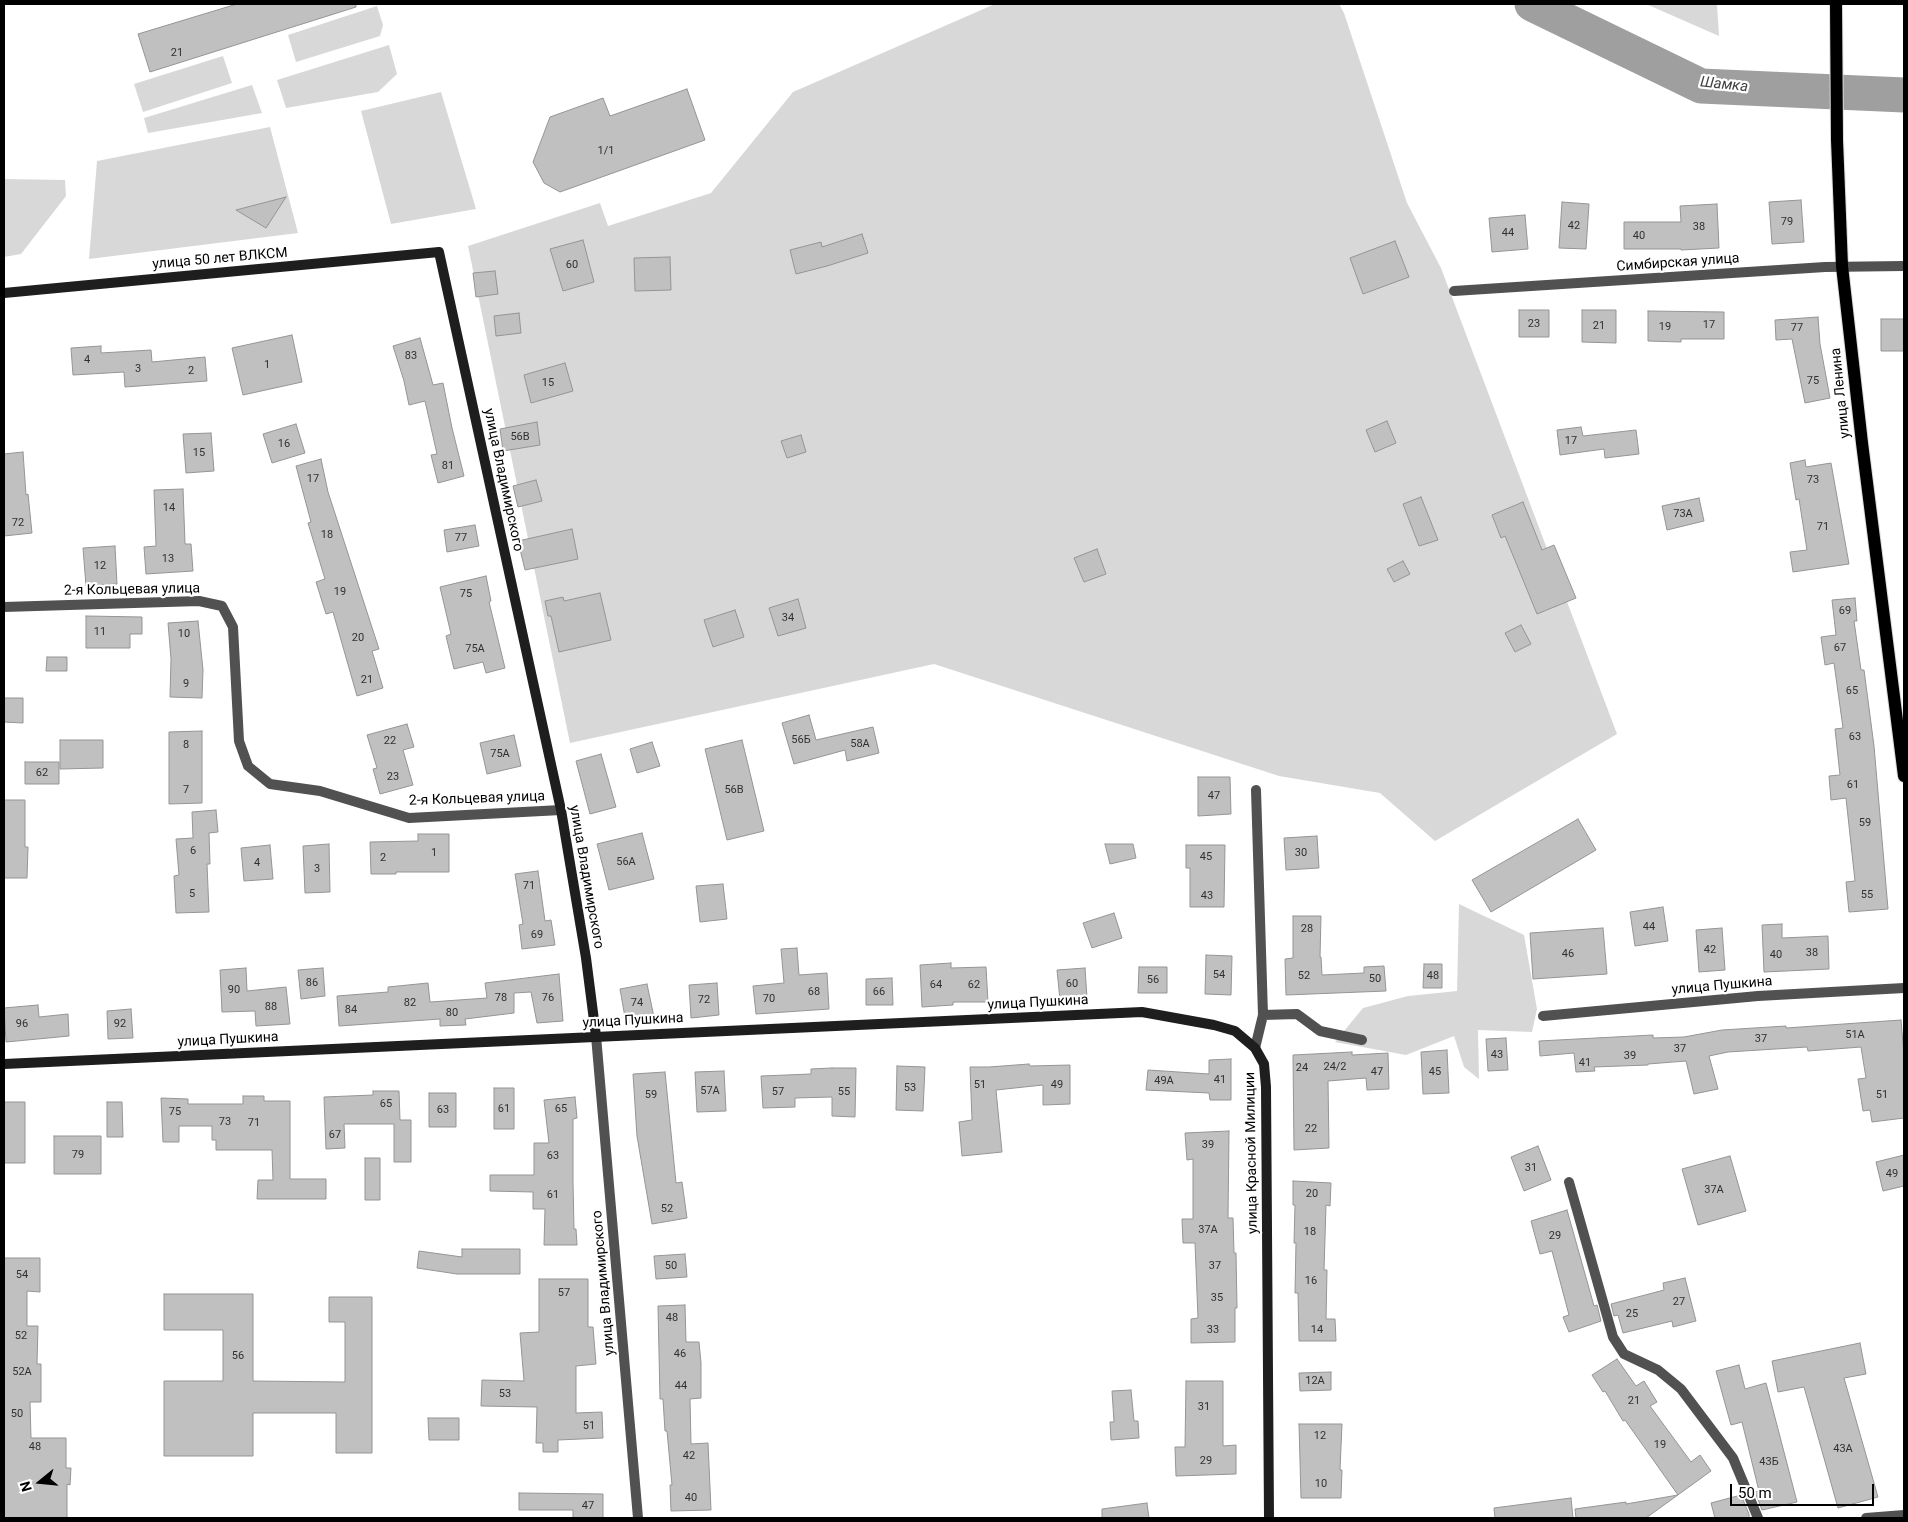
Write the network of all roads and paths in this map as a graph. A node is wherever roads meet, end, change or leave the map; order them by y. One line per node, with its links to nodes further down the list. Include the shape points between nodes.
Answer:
1 (1836, 4): 3 (main road, улица Ленина)
2 (439, 252): 6 (street, улица 50 лет ВЛКСМ); 10 (street, улица Владимирского)
3 (1842, 266): 4 (street, Симбирская улица); 5 (street, Симбирская улица); 8 (main road, улица Ленина)
4 (1904, 266)
5 (1454, 291)
6 (4, 293)
7 (4, 607): 10 (street, 2-я Кольцевая улица, via 199,601 222,606 233,627 239,741 248,766 270,784 320,791 409,818)
8 (1904, 776)
9 (1256, 790): 12 (street)
10 (561, 810): 14 (street, улица Владимирского)
11 (1904, 988): 13 (street, улица Пушкина, via 1758,996)
12 (1262, 1015): 15 (street, via 1296,1014 1320,1031); 16 (street)
13 (1543, 1016)
14 (596, 1036): 16 (street, улица Пушкина, via 1142,1012 1235,1031); 17 (street, улица Пушкина); 20 (street, улица Владимирского)
15 (1362, 1040)
16 (1255, 1048): 21 (street, улица Красной Милиции, via 1264,1064 1266,1087)
17 (4, 1064)
18 (1568, 1182): 22 (street, via 1613,1337 1624,1354 1658,1370 1681,1389 1733,1458)
19 (1904, 1515): 23 (street)
20 (638, 1518)
21 (1269, 1518)
22 (1758, 1518)
23 (1866, 1518)

